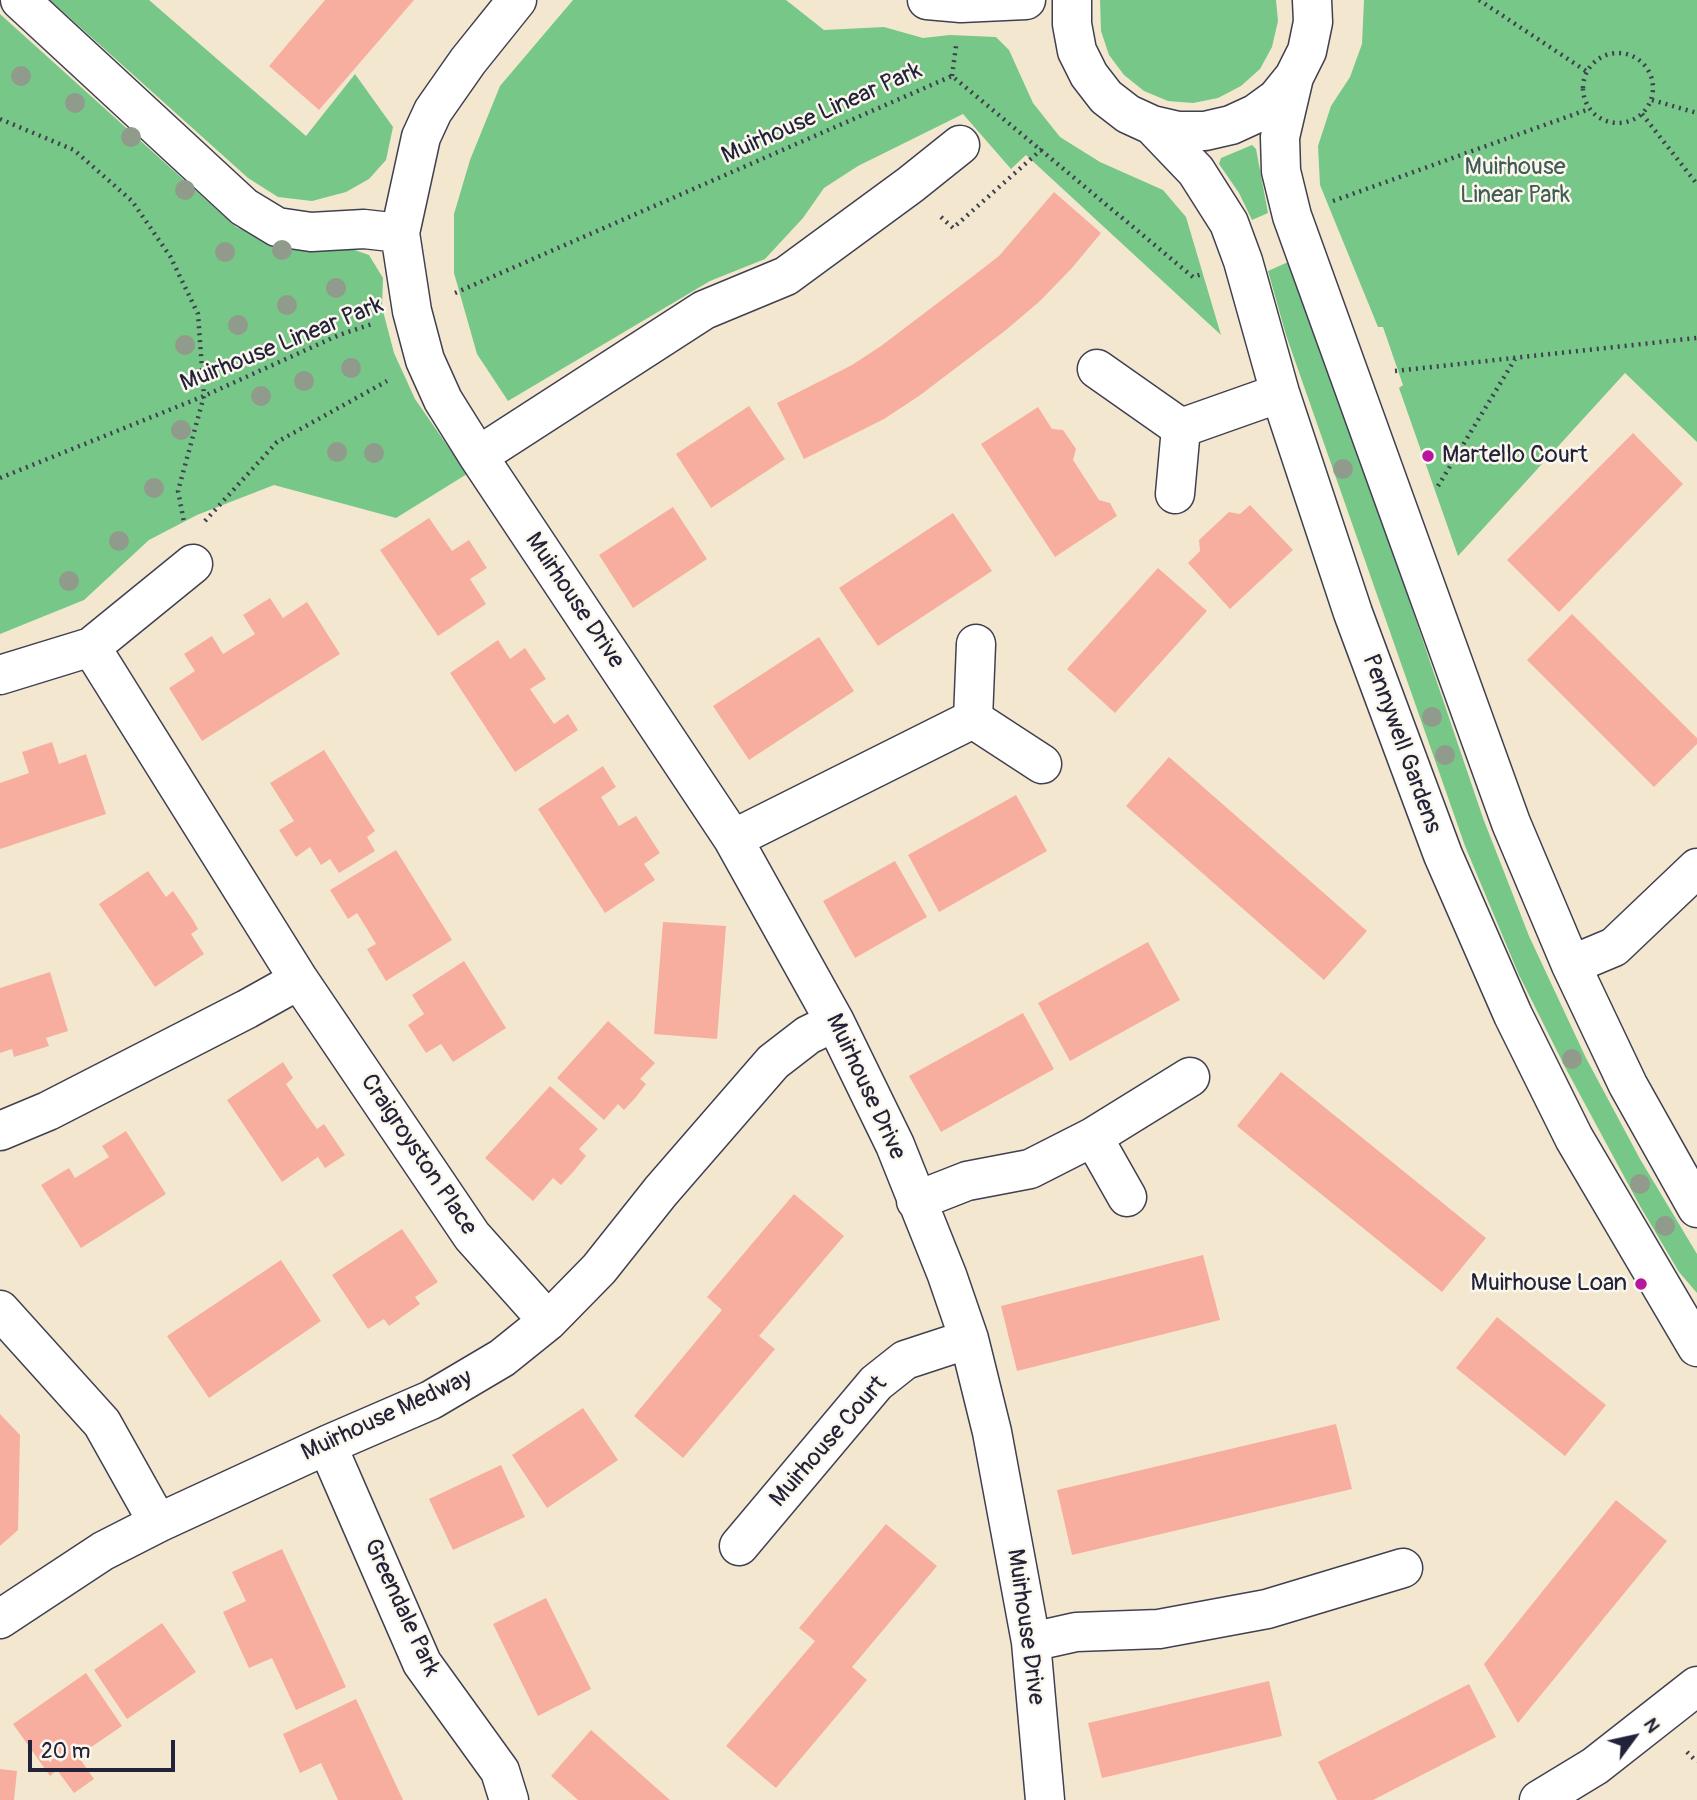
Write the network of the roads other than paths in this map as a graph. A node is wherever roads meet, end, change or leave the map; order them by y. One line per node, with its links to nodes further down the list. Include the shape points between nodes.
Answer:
1 (20, 0): 10 (street, via 244,207 277,228)
2 (517, 0): 10 (street, Muirhouse Drive, via 433,111 421,137)
3 (927, 0): 4 (street)
4 (1026, 0)
5 (1072, 0): 8 (street, Pennywell Gardens, via 1077,51 1089,75 1106,97)
6 (1312, 0): 7 (street, Pennywell Gardens, via 1307,51)
7 (1294, 77): 8 (street, Pennywell Gardens, via 1266,106 1231,125 1205,131); 24 (street, Pennywell Gardens, via 1280,137 1281,172 1292,216 1511,822)
8 (1152, 125): 12 (street, Pennywell Gardens, via 1196,171 1229,223)
9 (960, 145): 14 (street, via 786,276 704,310)
10 (400, 233): 14 (street, Muirhouse Drive, via 425,360 443,400)
11 (1097, 369): 13 (street)
12 (1280, 393): 13 (street); 36 (street, Pennywell Gardens, via 1367,651 1443,855 1502,991 1574,1138)
13 (1181, 428): 15 (street)
14 (478, 456): 22 (street, Muirhouse Drive)
15 (1175, 494)
16 (190, 552): 18 (street)
17 (976, 644): 20 (street)
18 (91, 646): 19 (street); 25 (street, Craigroyston Place)
19 (0, 675)
20 (973, 719): 21 (street); 22 (street)
21 (1042, 764)
22 (733, 839): 26 (street, Muirhouse Drive)
23 (1697, 868): 24 (street, via 1614,947)
24 (1571, 965): 32 (street, Pennywell Gardens, via 1628,1085)
25 (299, 980): 28 (street, via 48,1111); 34 (street, Craigroyston Place, via 472,1236)
26 (835, 1022): 31 (street, Muirhouse Drive); 34 (street, Muirhouse Medway, via 808,1035 773,1062 599,1269)
27 (1190, 1077): 29 (street)
28 (0, 1131)
29 (1093, 1137): 30 (street); 31 (street, via 1030,1169 967,1181)
30 (1127, 1197)
31 (916, 1201): 35 (street, Muirhouse Drive)
32 (1697, 1208)
33 (0, 1310): 38 (street, via 102,1423)
34 (548, 1321): 37 (street, Muirhouse Medway, via 502,1359 431,1400)
35 (969, 1339): 39 (street, Muirhouse Court, via 905,1360 876,1383); 42 (street, Muirhouse Drive, via 992,1432)
36 (1697, 1347)
37 (327, 1445): 38 (street, Muirhouse Medway); 44 (street, Greendale Park, via 422,1663 500,1771)
38 (158, 1523): 41 (street, Muirhouse Medway, via 103,1551)
39 (739, 1545)
40 (1403, 1568): 42 (street, via 1267,1609 1159,1629 1076,1632)
41 (0, 1619)
42 (1031, 1642): 45 (street, Muirhouse Drive)
43 (1697, 1686): 46 (street, via 1595,1766)
44 (509, 1800)
45 (1045, 1800)
46 (1539, 1800)

